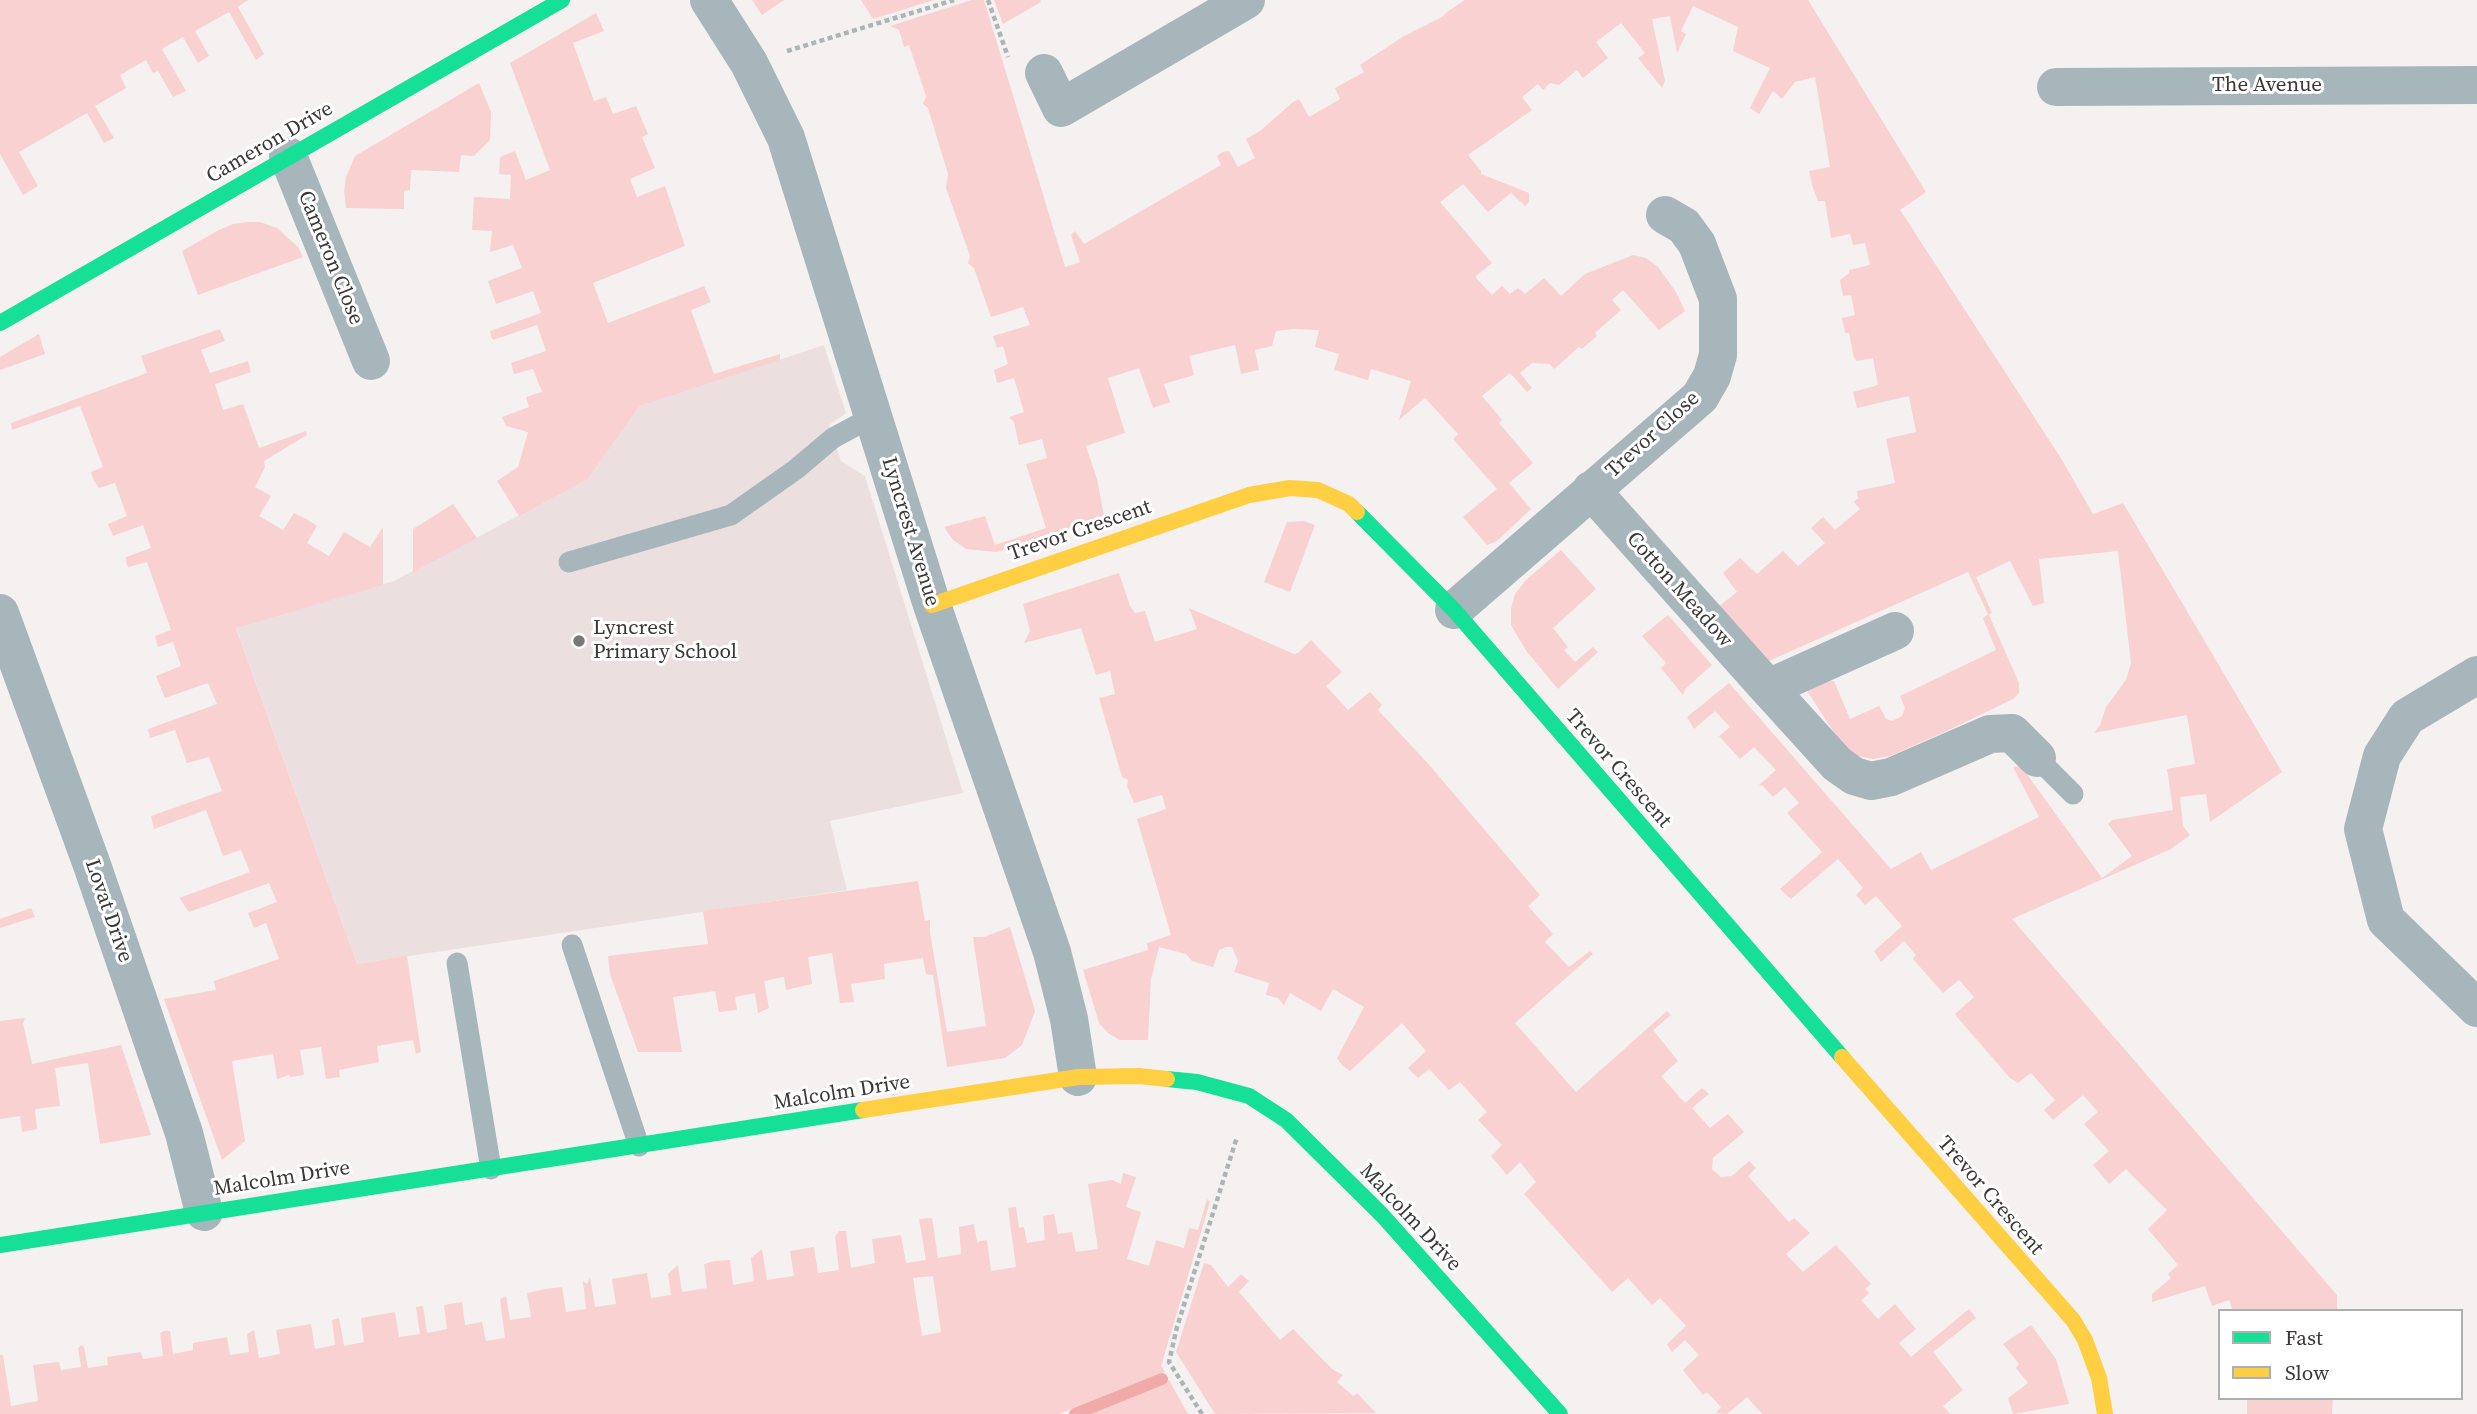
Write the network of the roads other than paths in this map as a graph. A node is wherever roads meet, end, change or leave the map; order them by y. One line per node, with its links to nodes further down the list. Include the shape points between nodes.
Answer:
1 (562, 0): 7 (street, Cameron Drive)
2 (709, 0): 11 (street, Lyncrest Avenue, via 749,63 786,138)
3 (1246, 0): 4 (street, via 1061,108)
4 (1027, 69)
5 (2477, 85): 6 (street, The Avenue)
6 (2056, 87)
7 (288, 156): 9 (street, Cameron Drive); 10 (street, Cameron Close)
8 (1665, 215): 12 (street, Trevor Close, via 1684,226 1707,267 1718,299 1718,355 1700,397)
9 (0, 323)
10 (371, 360)
11 (874, 416): 13 (lane, via 833,438 731,515); 14 (street, Lyncrest Avenue)
12 (1591, 490): 15 (street, Trevor Close); 19 (street, Cotton Meadow)
13 (569, 562)
14 (932, 605): 15 (street, Trevor Crescent, via 1249,495 1290,488 1318,490 1349,504); 25 (street, Lyncrest Avenue, via 1052,952)
15 (1454, 610): 31 (street, Trevor Crescent, via 2073,1320 2099,1378)
16 (0, 613): 28 (street, Lovat Drive, via 184,1133)
17 (1895, 631): 19 (street)
18 (2477, 675): 24 (street, via 2407,718 2382,756 2363,829 2386,920)
19 (1768, 688): 20 (street, Cotton Meadow, via 1837,764 1871,781 1990,734 2012,733)
20 (2037, 758): 21 (lane)
21 (2074, 794)
22 (572, 945): 26 (lane)
23 (457, 963): 27 (lane)
24 (2477, 1008)
25 (1079, 1077): 26 (street, Malcolm Drive); 30 (street, Malcolm Drive, via 1139,1076 1196,1082 1249,1096 1286,1120 1382,1215)
26 (639, 1146): 27 (street, Malcolm Drive)
27 (491, 1169): 28 (street, Malcolm Drive)
28 (204, 1212): 29 (street, Malcolm Drive)
29 (0, 1245)
30 (1560, 1414)
31 (2105, 1414)

